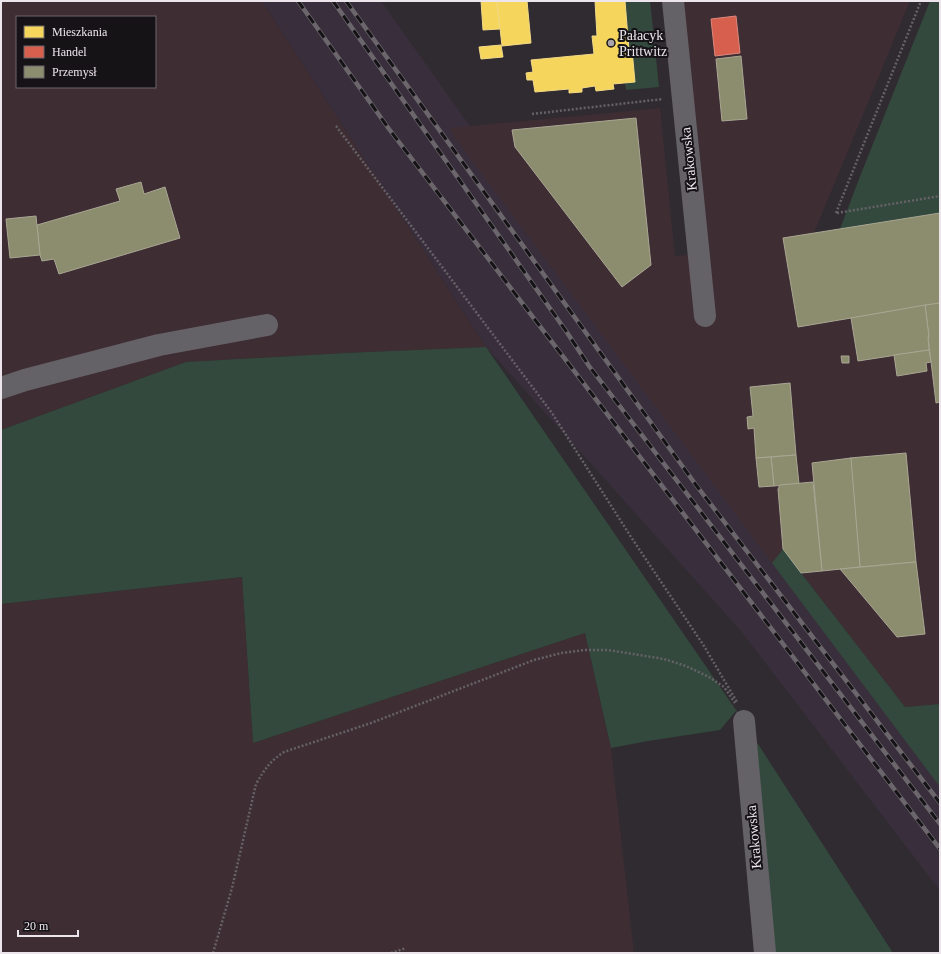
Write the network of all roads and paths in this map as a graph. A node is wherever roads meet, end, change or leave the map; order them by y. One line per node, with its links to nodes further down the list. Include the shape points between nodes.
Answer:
1 (673, 1): 3 (street, Krakowska)
2 (921, 1): 6 (path, via 836,213)
3 (682, 97): 4 (path); 7 (street, Krakowska)
4 (532, 114)
5 (336, 126): 10 (path, via 552,413 704,646 737,702)
6 (940, 196)
7 (705, 316)
8 (267, 325): 9 (street, via 159,345)
9 (1, 388)
10 (744, 721): 12 (path, via 724,687 709,676 664,659 608,650 584,650 534,660 371,723 284,752 264,770 256,784 232,888); 14 (street, Krakowska)
11 (406, 948): 13 (path)
12 (213, 953)
13 (391, 953)
14 (765, 953)

